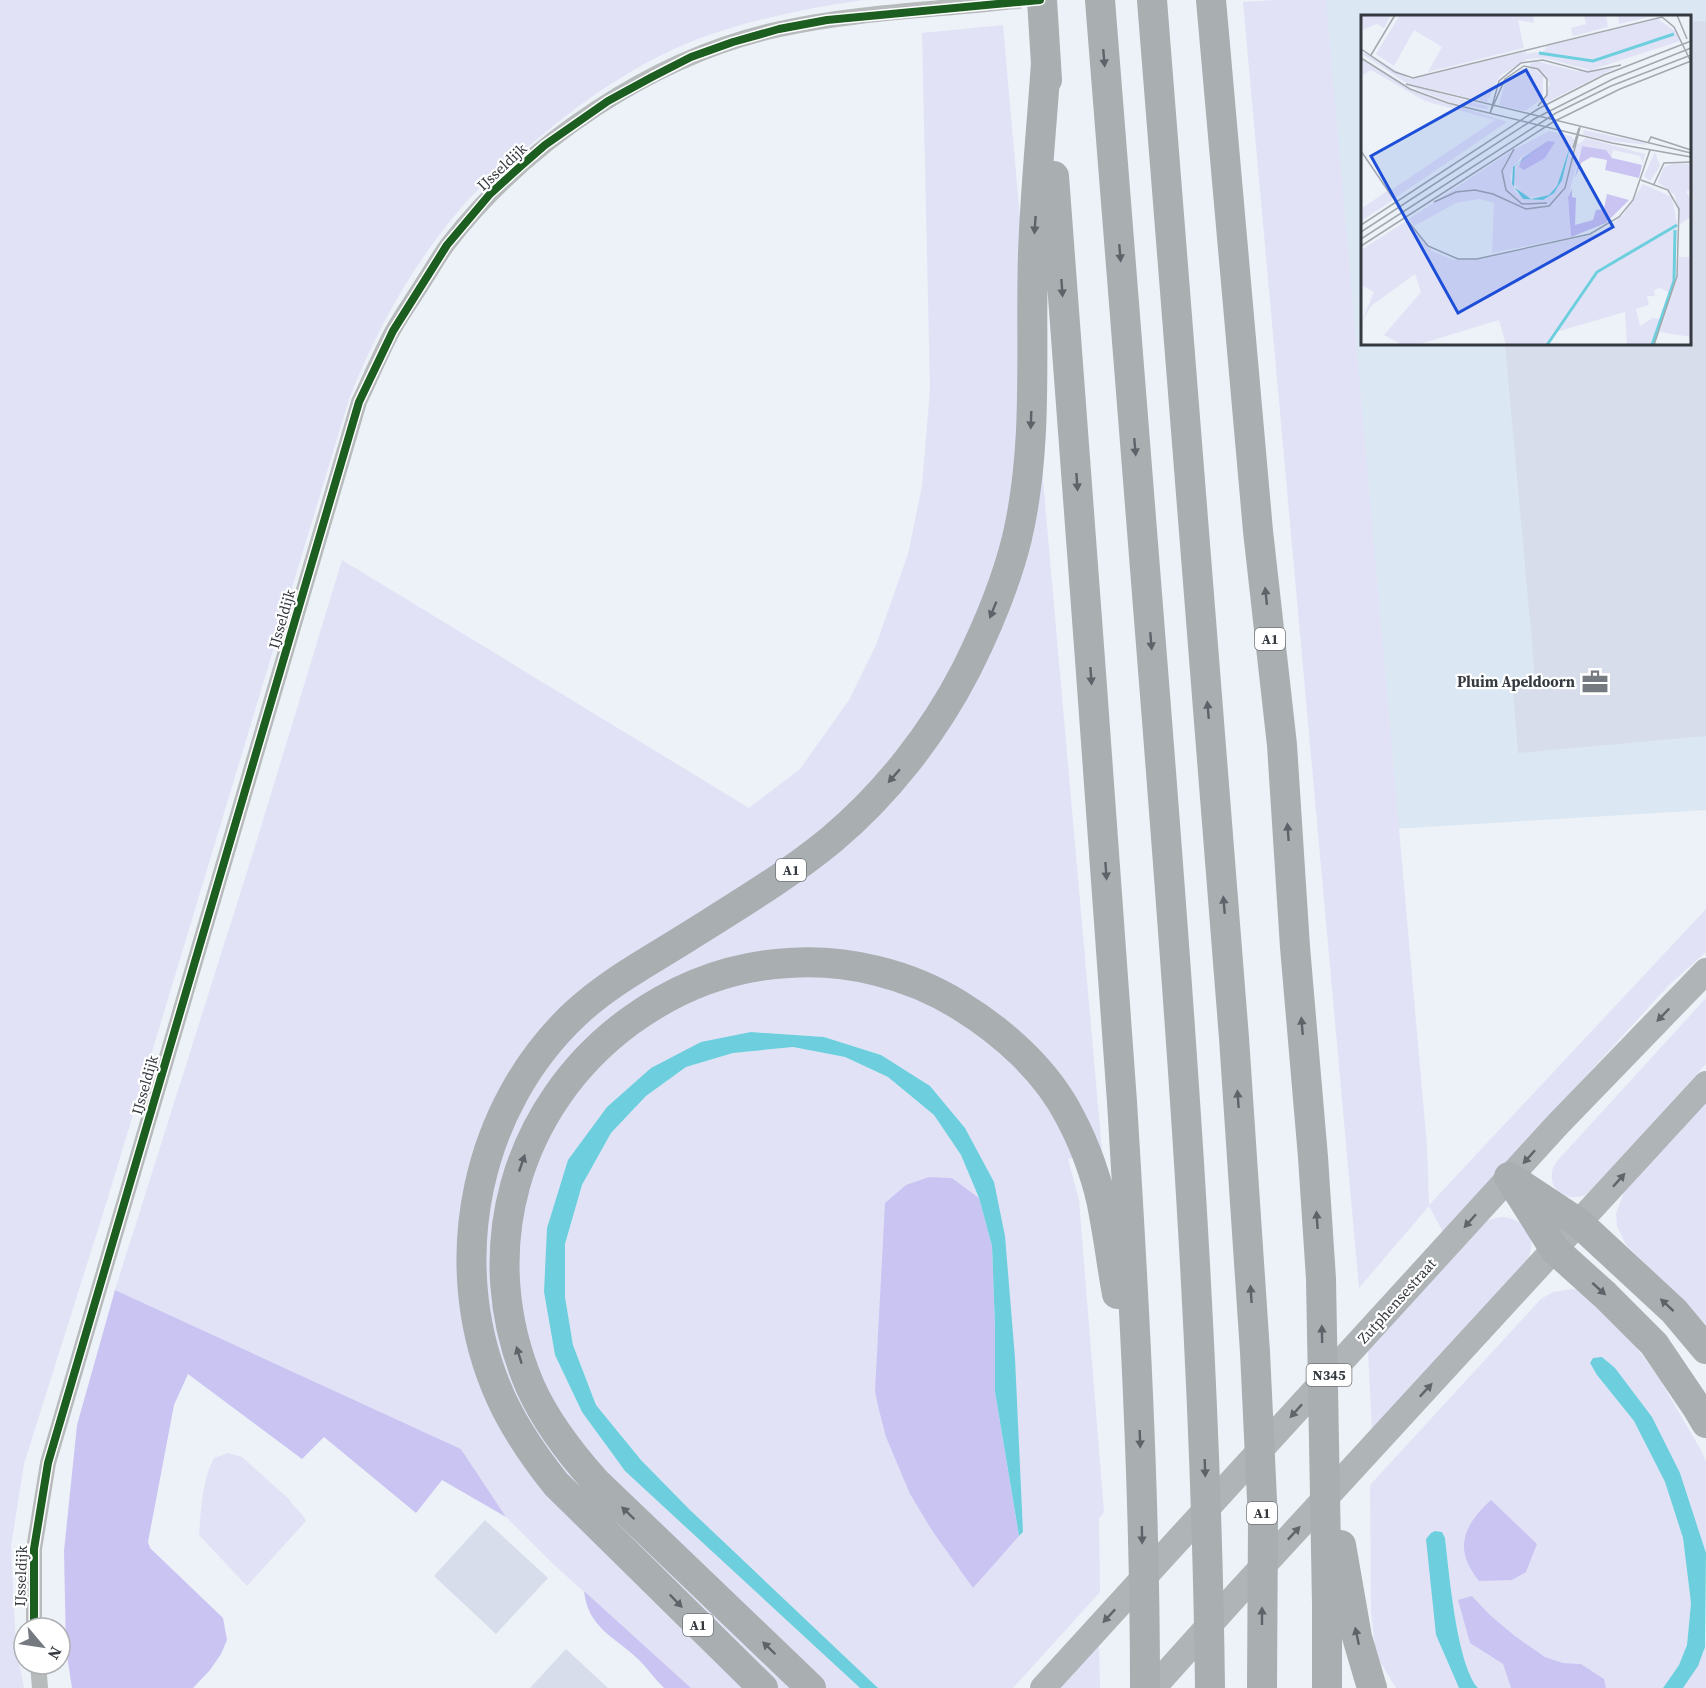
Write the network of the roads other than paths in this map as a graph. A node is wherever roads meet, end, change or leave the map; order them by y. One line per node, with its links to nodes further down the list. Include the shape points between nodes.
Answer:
1 (1042, 0): 6 (highway, A1)
2 (1100, 0): 23 (highway, one-way to 23, via 1193,1218 1203,1409)
3 (1152, 0): 17 (highway, A1, one-way to 3, via 1263,1521 1255,1352)
4 (1211, 0): 15 (highway, A1, one-way to 4, via 1321,1279 1282,745 1258,531)
5 (1005, 2): 16 (street, IJsseldijk, via 827,20 779,29 691,57 652,76 545,145 490,194 447,245 393,331 359,402 48,1463 34,1549)
6 (1046, 62): 13 (highway, A1, one-way to 13, via 1116,1017); 18 (highway, A1, one-way to 18, via 1033,253 1028,475 1018,536 1008,568 965,672 902,767 833,838 786,874 616,981 572,1016 550,1041 511,1100 496,1130 477,1193 470,1273 474,1302 495,1383 516,1426 556,1484)
7 (1706, 971): 9 (main road, Zutphensestraat / N345, one-way to 9)
8 (1706, 1084): 10 (main road, one-way to 8)
9 (1509, 1177): 10 (highway); 11 (highway); 20 (main road, Zutphensestraat / N345, one-way to 20)
10 (1579, 1223): 11 (main road); 12 (highway, one-way to 10, via 1674,1311)
11 (1555, 1250): 14 (highway, one-way to 14, via 1654,1344); 22 (main road, one-way to 11)
12 (1706, 1349)
13 (1138, 1402): 19 (highway, A1, one-way to 13, via 583,1468 555,1432 521,1362 505,1282 506,1230 513,1193 534,1133 548,1108 567,1081 610,1036 662,1000 718,975 743,968 802,962 853,966 902,978 979,1017 1029,1061 1070,1116 1104,1212); 21 (highway, A1, one-way to 21)
14 (1706, 1423)
15 (1324, 1456): 24 (highway, A1); 25 (highway, A1, one-way to 15, via 1357,1637)
16 (34, 1616)
17 (1262, 1681)
18 (763, 1688)
19 (811, 1688)
20 (1043, 1688)
21 (1145, 1688)
22 (1153, 1688)
23 (1210, 1688)
24 (1327, 1688)
25 (1372, 1688)

